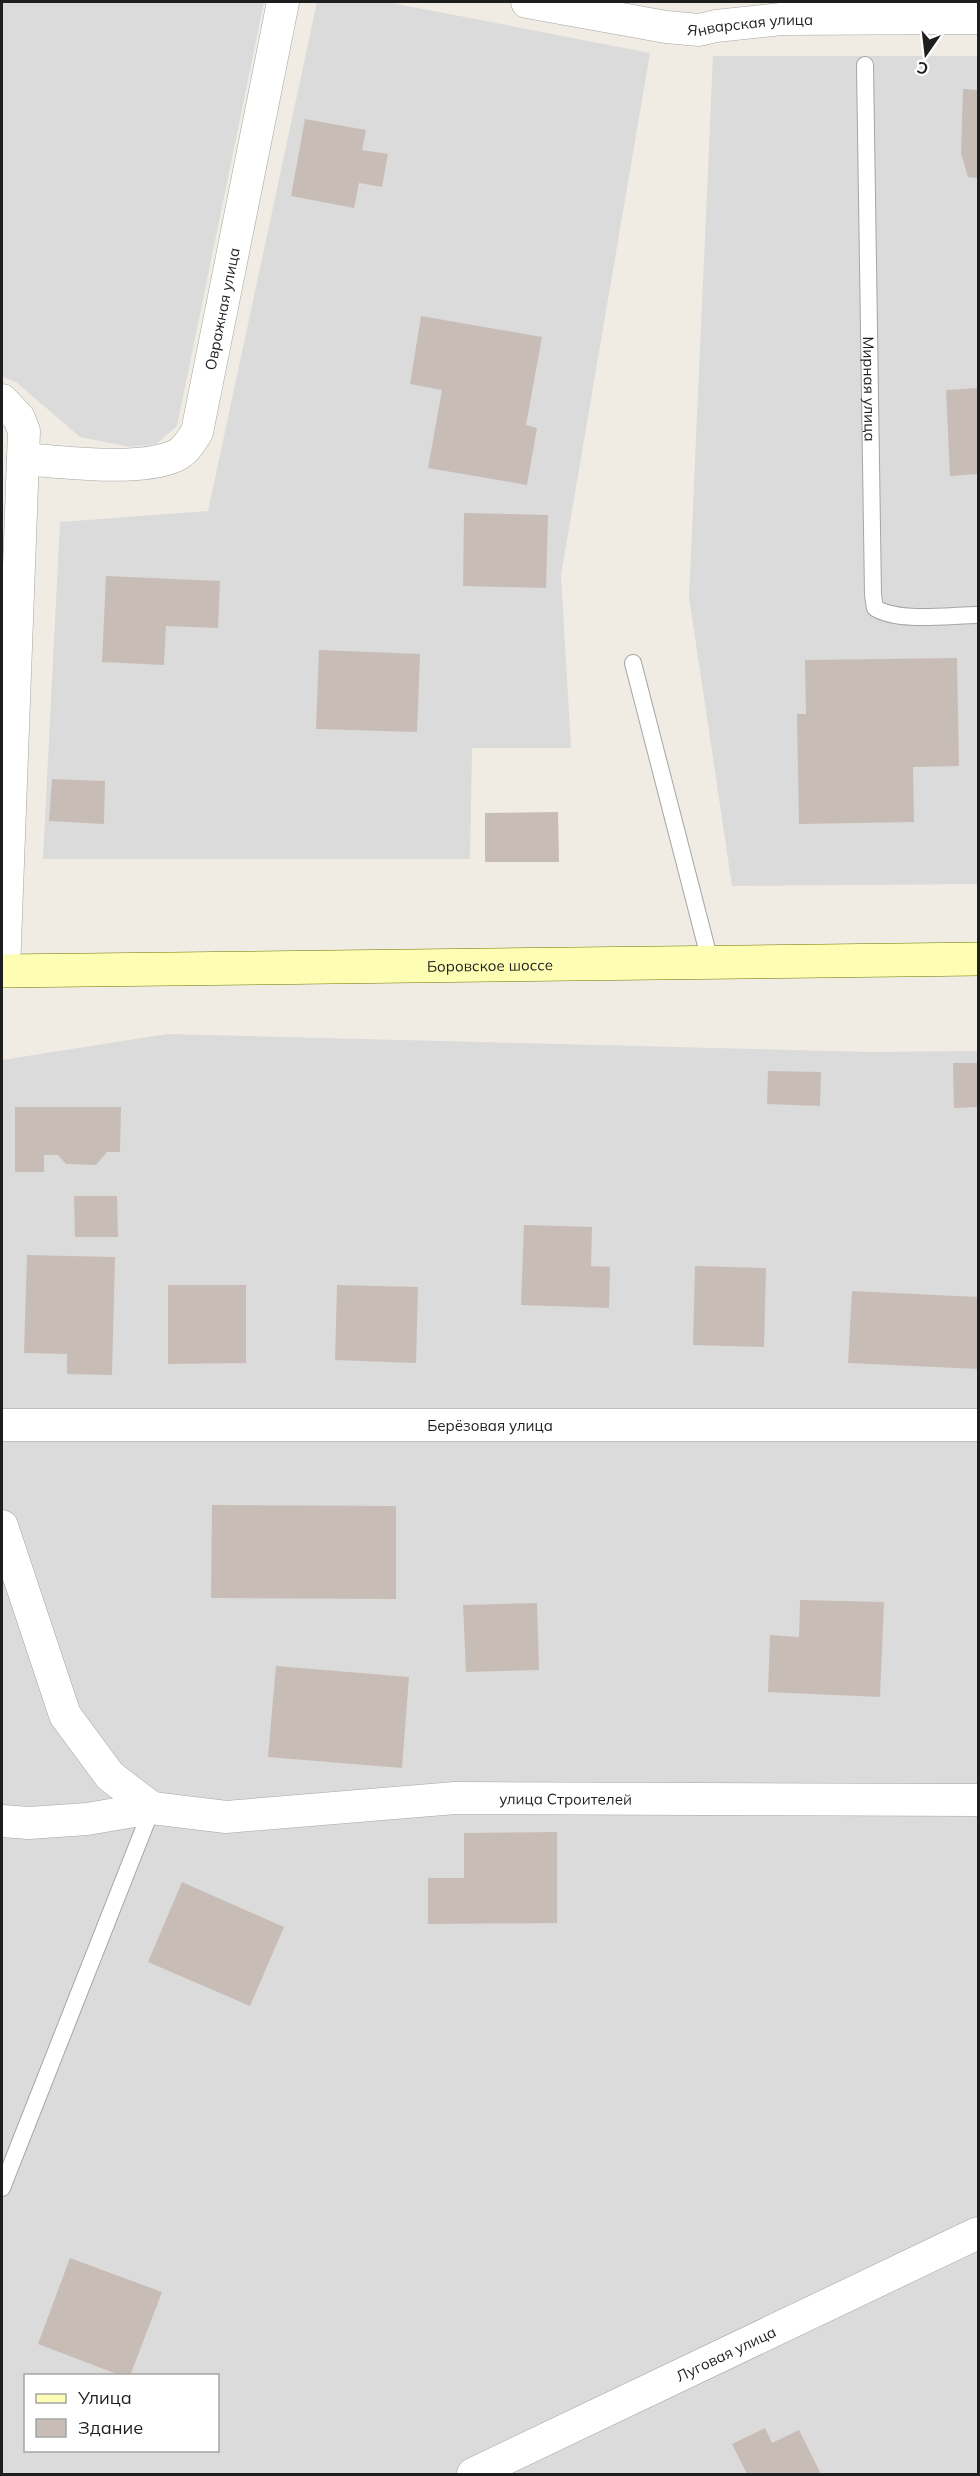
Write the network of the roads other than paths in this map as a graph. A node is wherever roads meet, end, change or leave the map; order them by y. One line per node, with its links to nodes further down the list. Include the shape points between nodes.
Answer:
1 (283, 2): 7 (street, Овражная улица, via 197,432 187,448 175,456 137,464 90,464)
2 (527, 2): 3 (street, Январская улица, via 699,30)
3 (781, 10): 4 (street, Январская улица)
4 (978, 18)
5 (865, 65): 8 (lane, Мирная улица, via 875,608 899,616)
6 (2, 400): 7 (street, via 19,418)
7 (23, 445): 12 (street)
8 (978, 615)
9 (633, 663): 11 (lane)
10 (978, 959): 11 (main road, Боровское шоссе)
11 (710, 962): 12 (main road, Боровское шоссе)
12 (3, 971)
13 (2, 1425): 14 (street, Берёзовая улица)
14 (978, 1425)
15 (2, 1526): 17 (street, via 66,1715 110,1776)
16 (978, 1800): 17 (street, улица Строителей, via 455,1798 226,1817)
17 (152, 1808): 18 (street, via 87,1819); 19 (lane)
18 (2, 1821)
19 (2, 2188)
20 (978, 2234): 21 (street, Луговая улица)
21 (473, 2475)

